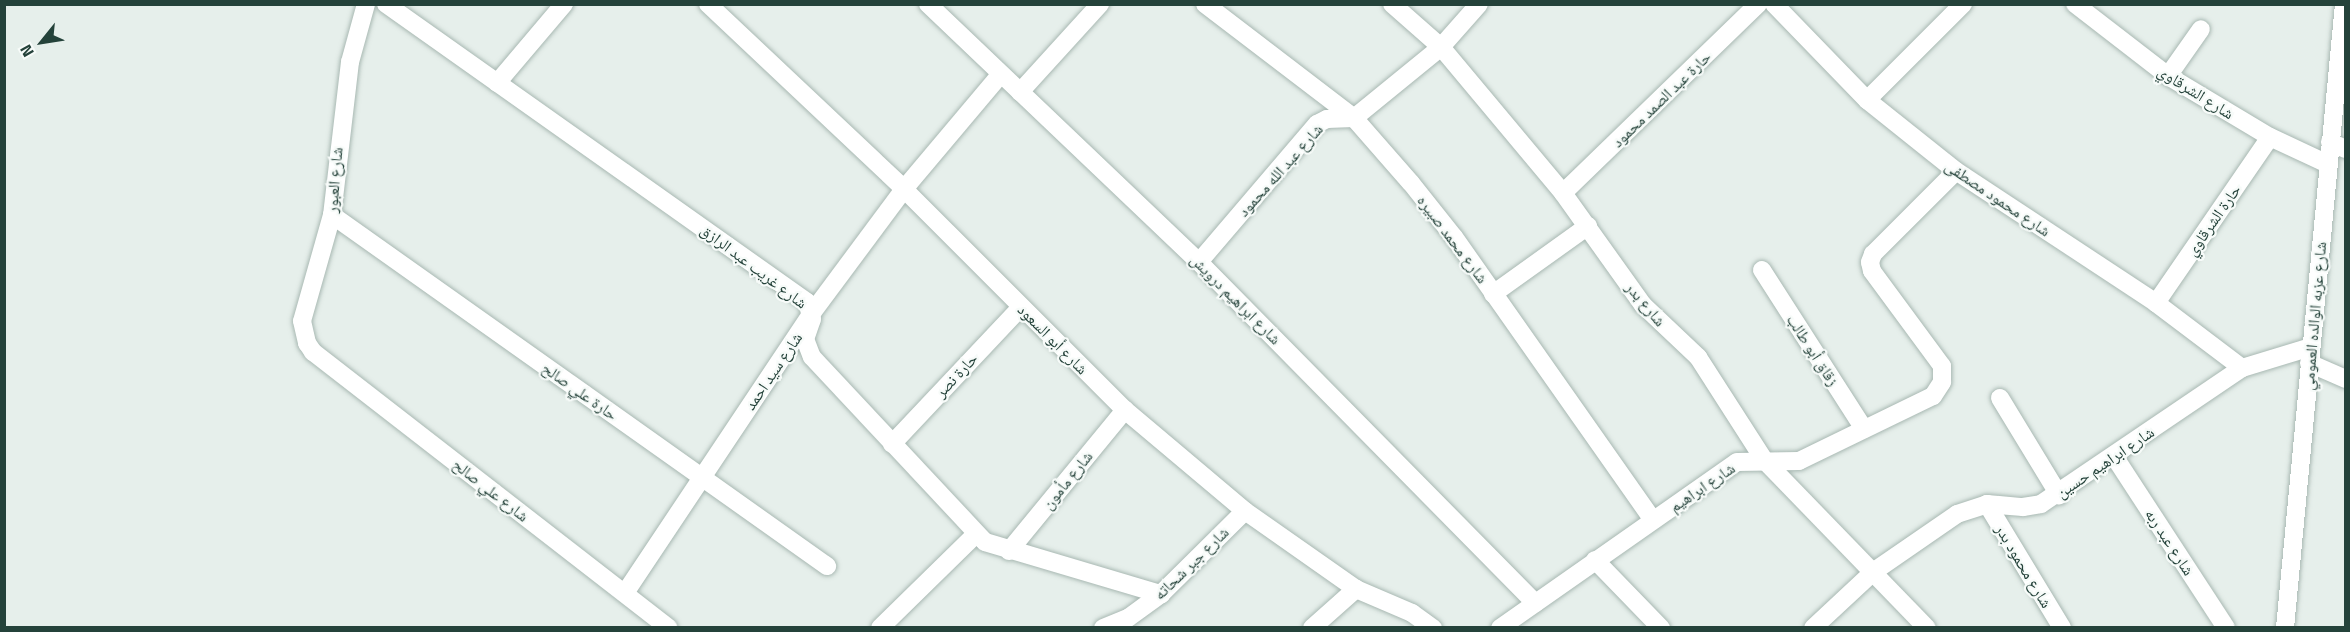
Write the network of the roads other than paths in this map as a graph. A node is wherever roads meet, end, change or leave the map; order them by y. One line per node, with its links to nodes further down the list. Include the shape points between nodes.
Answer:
1 (366, 4): 29 (street, شارع العبور, via 350,62)
2 (386, 4): 19 (street, شارع غريب عبد الرازق)
3 (564, 4): 19 (street)
4 (708, 4): 27 (street, شارع أبو السعود)
5 (928, 4): 17 (street, شارع ابراهيم درويش)
6 (1100, 4): 20 (street)
7 (1392, 4): 16 (street, شارع بدر)
8 (1479, 4): 16 (street)
9 (1758, 4): 28 (street, حارة عبد الصمد محمود)
10 (1774, 4): 21 (street, شارع محمود مصطفى)
11 (1963, 4): 21 (street)
12 (2075, 4): 18 (street, شارع الشرقاوي)
13 (2344, 4): 24 (street, شارع عزبه الوالده العمومي)
14 (1215, 7): 22 (street, شارع محمد صبيره)
15 (2201, 29): 18 (street)
16 (1441, 47): 22 (street); 28 (street, شارع بدر)
17 (1001, 74): 20 (street, شارع ابراهيم درويش); 27 (street, شارع سيد احمد)
18 (2168, 76): 23 (street, شارع الشرقاوي)
19 (497, 83): 36 (street, شارع غريب عبد الرازق, via 807,302)
20 (1020, 92): 31 (street, شارع ابراهيم درويش)
21 (1867, 100): 26 (street, شارع محمود مصطفى)
22 (1354, 118): 31 (street, شارع عبد الله محمود, via 1327,118 1317,124); 33 (street, شارع محمد صبيره, via 1411,183)
23 (2270, 137): 25 (street, شارع الشرقاوي); 34 (street, حارة الشرقاوي)
24 (2338, 145): 25 (street, شارع عزبه الوالده العمومي)
25 (2328, 164): 38 (street, شارع عزبه الوالده العمومي)
26 (1956, 171): 34 (street, شارع محمود مصطفى); 43 (street, شارع ابراهيم, via 1872,254 1870,262 1872,271 1941,366 1942,382 1925,400)
27 (904, 189): 35 (street, شارع أبو السعود); 36 (street, شارع سيد احمد)
28 (1563, 194): 30 (street, شارع بدر)
29 (332, 215): 37 (street, شارع العبور, via 302,321); 47 (street, حارة علي صالح)
30 (1588, 226): 33 (street); 46 (street, شارع بدر, via 1649,312 1698,357)
31 (1199, 262): 60 (street, شارع ابراهيم درويش)
32 (1762, 270): 43 (street, زقاق أبو طالب)
33 (1493, 294): 51 (street, شارع محمد صبيره)
34 (2156, 303): 39 (street, شارع محمود مصطفى)
35 (1021, 307): 42 (street, شارع أبو السعود); 44 (street, حارة نصر)
36 (812, 313): 44 (street, شارع غريب عبد الرازق, via 805,339 812,357); 47 (street, شارع سيد احمد)
37 (313, 352): 58 (street, شارع علي صالح)
38 (2310, 355): 39 (street, شارع ابراهيم حسين); 40 (street); 72 (street, شارع عزبه الوالده العمومي)
39 (2242, 369): 45 (street, شارع ابراهيم حسين)
40 (2346, 379)
41 (2000, 398): 48 (street)
42 (1125, 410): 50 (street, شارع أبو السعود); 53 (street, شارع مأمون)
43 (1864, 429): 46 (street, شارع ابراهيم, via 1799,461 1788,464)
44 (892, 444): 52 (street, شارع غريب عبد الرازق)
45 (2114, 456): 48 (street, شارع ابراهيم حسين); 71 (street, شارع عبد ربه)
46 (1764, 460): 51 (street, شارع ابراهيم, via 1737,462); 56 (street, شارع بدر)
47 (701, 477): 55 (street, حارة علي صالح); 58 (street, شارع سيد احمد)
48 (2059, 495): 49 (street, شارع ابراهيم حسين, via 2023,507)
49 (1987, 504): 56 (street, شارع ابراهيم حسين, via 1957,514); 70 (street, شارع محمود بدر)
50 (1245, 511): 57 (street, شارع أبو السعود); 59 (street, شارع جبر شحاته)
51 (1653, 520): 54 (street, شارع ابراهيم)
52 (976, 534): 53 (street, شارع غريب عبد الرازق); 62 (street)
53 (1009, 551): 59 (street, شارع غريب عبد الرازق)
54 (1595, 560): 60 (street, شارع ابراهيم); 67 (street)
55 (827, 566)
56 (1873, 572): 68 (street, شارع ابراهيم حسين); 69 (street, شارع بدر)
57 (1356, 589): 64 (street); 65 (street, شارع أبو السعود, via 1412,613)
58 (625, 593): 61 (street, شارع علي صالح)
59 (1161, 594): 63 (street, شارع جبر شحاته, via 1128,618)
60 (1535, 603): 66 (street, شارع ابراهيم)
61 (669, 627)
62 (880, 627)
63 (1103, 627)
64 (1312, 627)
65 (1433, 627)
66 (1500, 627)
67 (1661, 627)
68 (1813, 627)
69 (1927, 627)
70 (2062, 627)
71 (2226, 627)
72 (2285, 627)

